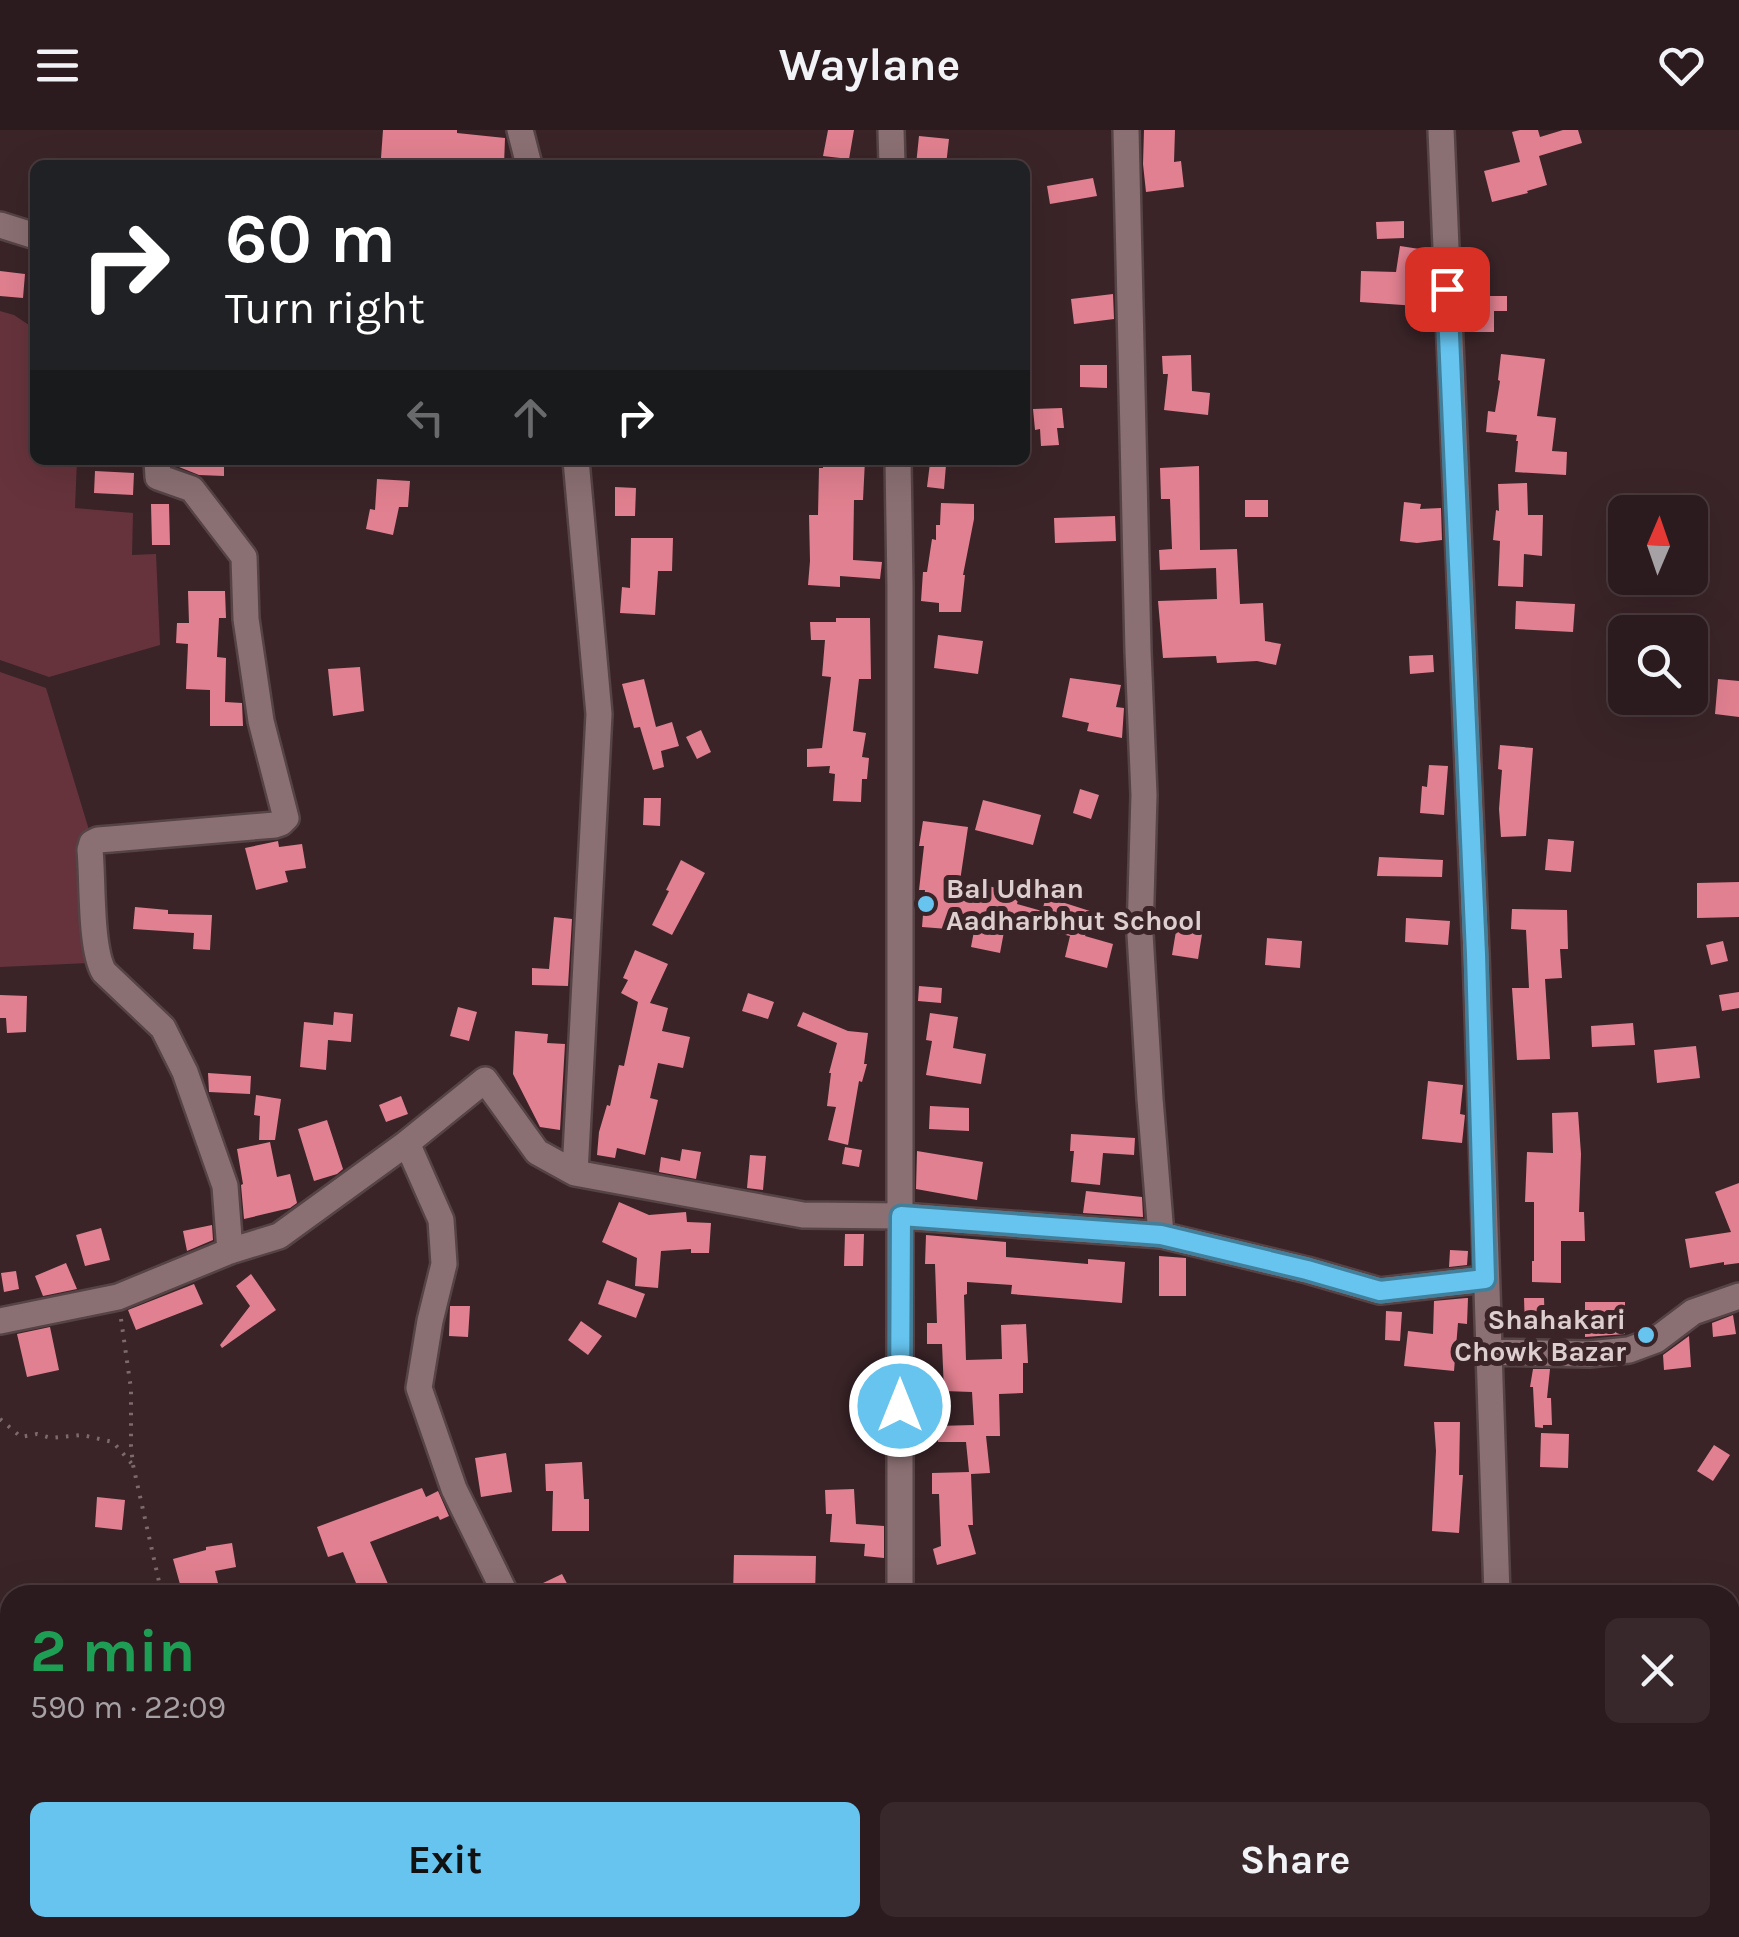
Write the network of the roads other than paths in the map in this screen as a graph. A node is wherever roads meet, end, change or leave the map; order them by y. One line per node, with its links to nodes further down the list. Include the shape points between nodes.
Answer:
1 (520, 130): 5 (street)
2 (891, 130): 6 (street)
3 (1126, 130): 15 (street, via 1144,794 1140,934)
4 (1442, 130): 17 (street)
5 (528, 160)
6 (892, 160)
7 (0, 224): 8 (street)
8 (30, 234)
9 (158, 465): 16 (street, via 158,477 192,489 244,556 261,720 286,818 274,825 92,843 95,945 104,972 163,1028 185,1072 225,1186)
10 (576, 465): 13 (street, via 599,714)
11 (898, 465): 14 (street)
12 (407, 1143): 13 (street, via 485,1080 536,1152); 16 (street, via 278,1236); 21 (street, via 441,1220 444,1264 419,1388 454,1489)
13 (575, 1174): 14 (street, via 803,1215)
14 (901, 1216): 15 (street); 22 (street)
15 (1161, 1235): 17 (street, via 1380,1291)
16 (230, 1251): 19 (street, via 118,1297)
17 (1485, 1279): 20 (street)
18 (1739, 1296): 20 (street, via 1693,1312 1656,1340 1629,1350)
19 (0, 1320)
20 (1488, 1352): 23 (street)
21 (501, 1585)
22 (900, 1585)
23 (1497, 1585)

